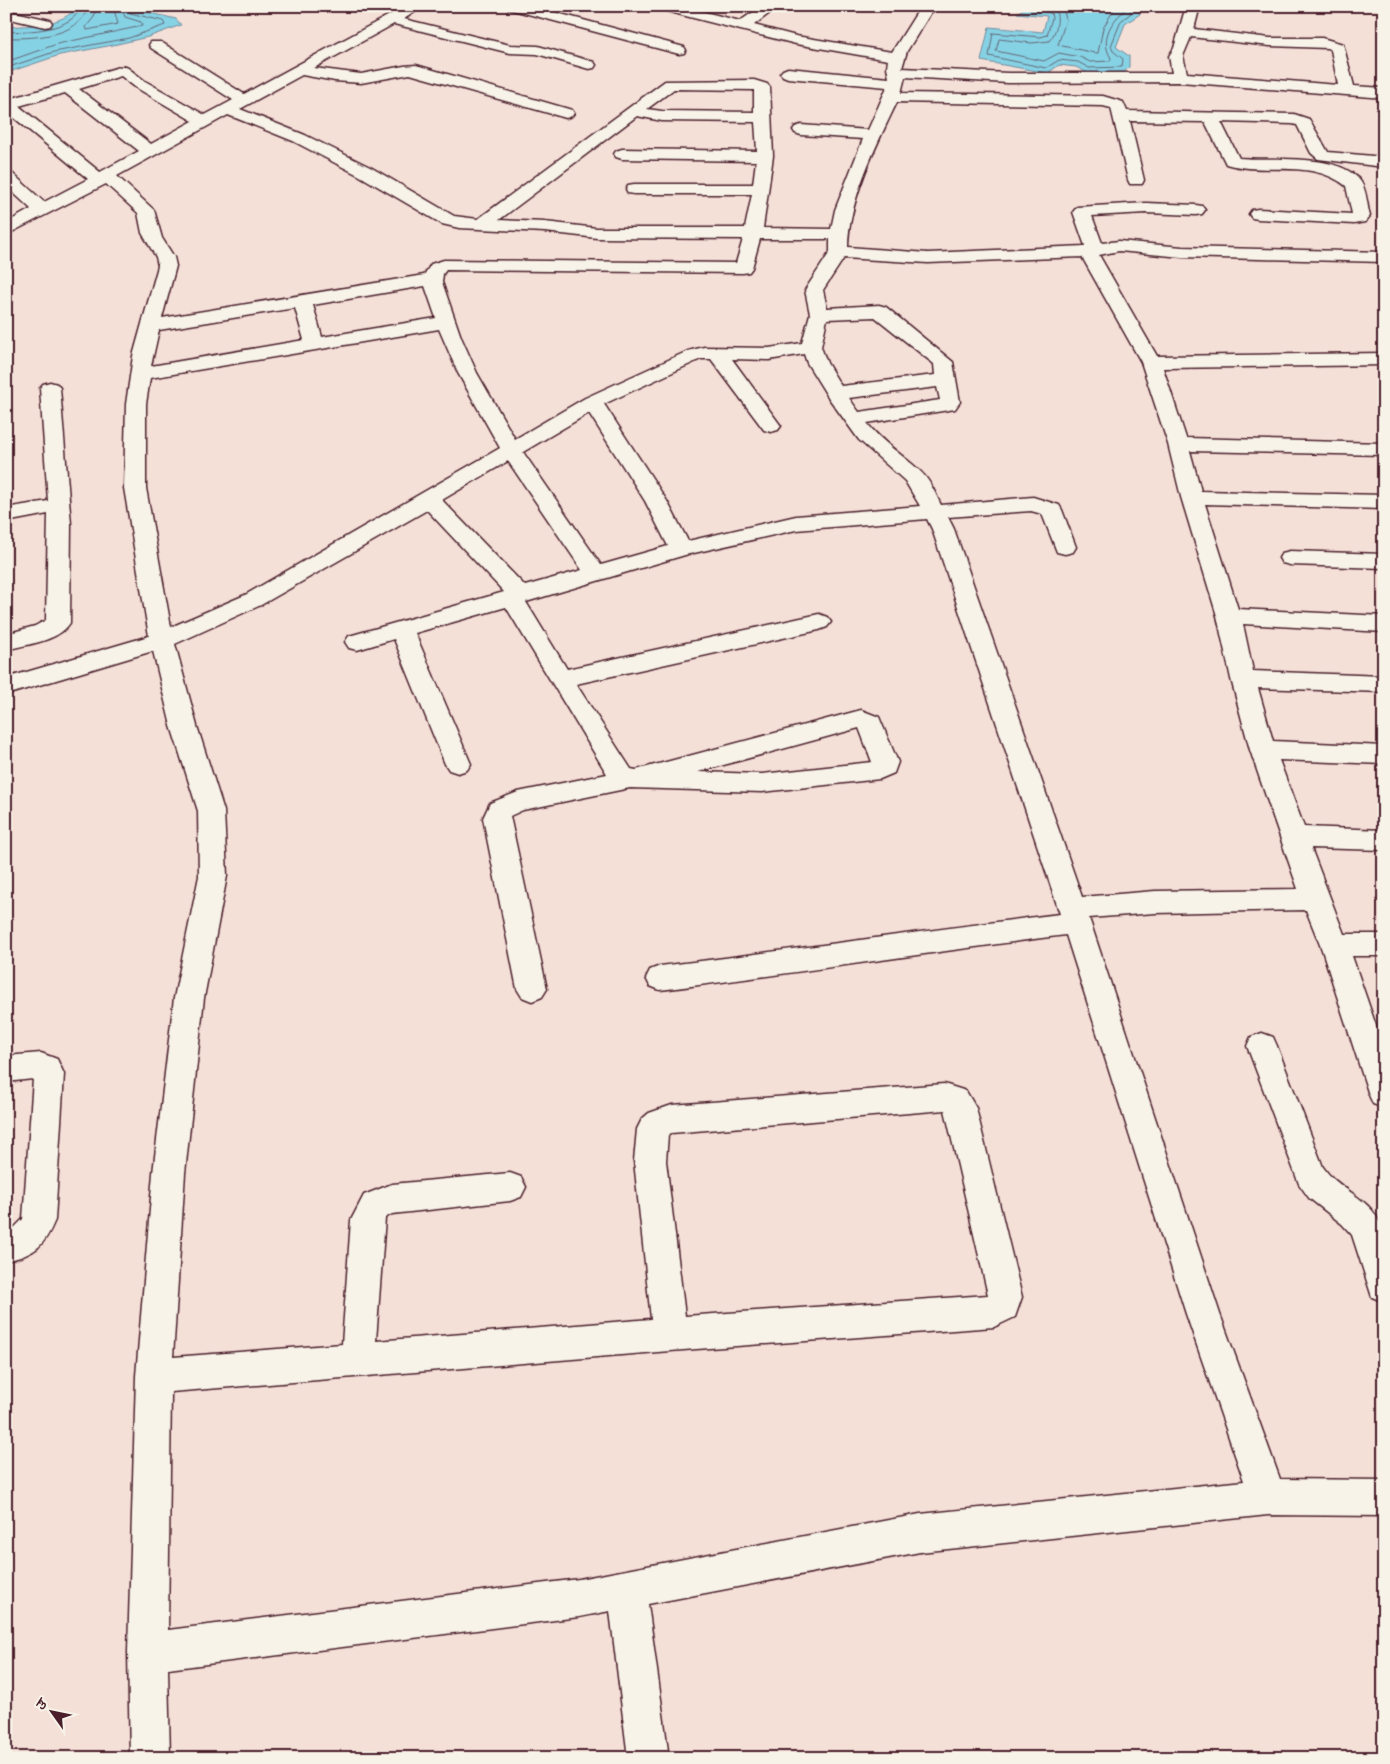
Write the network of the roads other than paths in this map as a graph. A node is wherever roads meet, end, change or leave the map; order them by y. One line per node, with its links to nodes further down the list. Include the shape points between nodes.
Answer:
1 (417, 6): 8 (street)
2 (514, 6): 13 (street)
3 (663, 6): 10 (street)
4 (772, 6): 10 (street)
5 (928, 6): 17 (street)
6 (1193, 6): 11 (street)
7 (6, 14): 9 (street)
8 (393, 20): 14 (street, via 510,49 538,50); 15 (street)
9 (45, 23)
10 (742, 27): 17 (street, via 796,40)
11 (1185, 32): 18 (street, via 1176,56); 20 (street, via 1336,46)
12 (156, 45): 22 (street)
13 (679, 50)
14 (589, 65)
15 (300, 70): 22 (street); 26 (street, via 356,78 416,70)
16 (788, 73): 17 (street)
17 (895, 77): 18 (street); 27 (street, via 1103,101 1118,104); 32 (street)
18 (1180, 77): 20 (street)
19 (67, 87): 23 (street); 30 (street, via 124,72); 33 (street)
20 (1347, 90): 21 (street)
21 (1384, 93)
22 (243, 100): 24 (street)
23 (7, 105): 38 (street)
24 (226, 109): 30 (street); 45 (street, via 299,138 366,172 448,220)
25 (632, 111): 28 (street, via 657,116); 28 (street, via 671,83 754,85 762,87); 45 (street)
26 (566, 113)
27 (1122, 116): 29 (street); 39 (street)
28 (762, 117): 35 (street)
29 (1211, 118): 36 (street, via 1294,118 1303,122 1324,156); 44 (street, via 1232,161 1314,165 1330,169 1354,184 1361,216 1354,219)
30 (204, 121): 33 (street)
31 (801, 130): 32 (street)
32 (873, 135): 48 (street, via 844,210)
33 (150, 151): 38 (street)
34 (622, 154): 35 (street)
35 (765, 156): 41 (street)
36 (1384, 162)
37 (6, 177): 42 (street)
38 (104, 178): 42 (street); 55 (street, via 145,210 152,236 166,258 167,266)
39 (1136, 180)
40 (634, 189): 41 (street)
41 (761, 189): 47 (street)
42 (42, 210): 46 (street)
43 (1196, 210): 49 (street, via 1083,210)
44 (1258, 214)
45 (481, 224): 47 (street, via 596,233)
46 (6, 230)
47 (754, 234): 48 (street); 51 (street, via 745,265 740,269 448,265 437,268)
48 (839, 243): 49 (street, via 937,258); 53 (street, via 814,290)
49 (1092, 250): 50 (street, via 1137,247 1182,252); 60 (street)
50 (1384, 257)
51 (433, 279): 52 (street); 54 (street)
52 (302, 300): 55 (street); 56 (street)
53 (819, 314): 57 (street); 62 (street, via 882,312 941,360)
54 (446, 322): 56 (street); 70 (street, via 471,381)
55 (150, 326): 61 (street)
56 (315, 345): 61 (street)
57 (811, 347): 58 (street, via 769,354); 64 (street)
58 (717, 353): 65 (street, via 695,355); 67 (street)
59 (1384, 359): 60 (street)
60 (1151, 362): 68 (street)
61 (140, 374): 87 (street, via 136,404 135,488)
62 (946, 380): 64 (street); 66 (street, via 948,405)
63 (50, 388): 74 (street)
64 (836, 393): 66 (street)
65 (592, 402): 70 (street); 78 (street, via 656,501)
66 (854, 419): 75 (street, via 866,436 913,476)
67 (771, 426)
68 (1178, 444): 69 (street); 71 (street)
69 (1384, 449)
70 (511, 450): 72 (street); 81 (street)
71 (1192, 497): 73 (street); 83 (street)
72 (429, 499): 82 (street); 87 (street, via 253,600)
73 (1384, 502)
74 (59, 506): 76 (street); 88 (street, via 58,623 43,632)
75 (936, 512): 77 (street, via 1033,504 1042,506 1050,510); 78 (street, via 796,523); 101 (street)
76 (6, 515)
77 (1065, 547)
78 (681, 549): 81 (street)
79 (1290, 558): 80 (street)
80 (1384, 561)
81 (596, 573): 82 (street)
82 (516, 597): 86 (street); 90 (street)
83 (1229, 616): 85 (street); 91 (street)
84 (819, 622): 90 (street)
85 (1384, 624)
86 (402, 630): 89 (street); 96 (street)
87 (162, 640): 93 (street); 114 (street, via 184,726 211,811 213,876 188,998 169,1173)
88 (6, 642)
89 (357, 642)
90 (560, 679): 97 (street, via 620,774)
91 (1243, 679): 92 (street); 94 (street)
92 (1384, 684)
93 (6, 687)
94 (1263, 750): 95 (street); 98 (street)
95 (1384, 755)
96 (458, 764)
97 (632, 779): 97 (street, via 861,719 870,723 885,762 880,770 762,782); 105 (street, via 518,802 499,810 496,818)
98 (1294, 837): 99 (street); 100 (street)
99 (1384, 840)
100 (1316, 899): 101 (street, via 1155,902); 102 (street)
101 (1075, 916): 104 (street, via 801,961); 115 (street, via 1200,1304)
102 (1335, 945): 103 (street); 108 (street)
103 (1384, 945)
104 (660, 978)
105 (532, 989)
106 (1262, 1046): 111 (street, via 1310,1174 1319,1188 1363,1224)
107 (6, 1069): 110 (street, via 41,1066 49,1074 39,1220 31,1237)
108 (1384, 1095)
109 (510, 1187): 113 (street, via 392,1198 380,1201 371,1209 367,1220)
110 (6, 1246)
111 (1384, 1286)
112 (670, 1334): 112 (street, via 650,1161 653,1129 660,1123 672,1118 944,1097 955,1100 961,1108 1005,1297 1003,1306 999,1309); 113 (street)
113 (358, 1360): 114 (street)
114 (154, 1376): 118 (street)
115 (1268, 1497): 116 (street); 117 (street, via 920,1533)
116 (1384, 1498)
117 (627, 1590): 118 (street); 120 (street)
118 (148, 1652): 119 (street)
119 (150, 1758)
120 (649, 1758)

